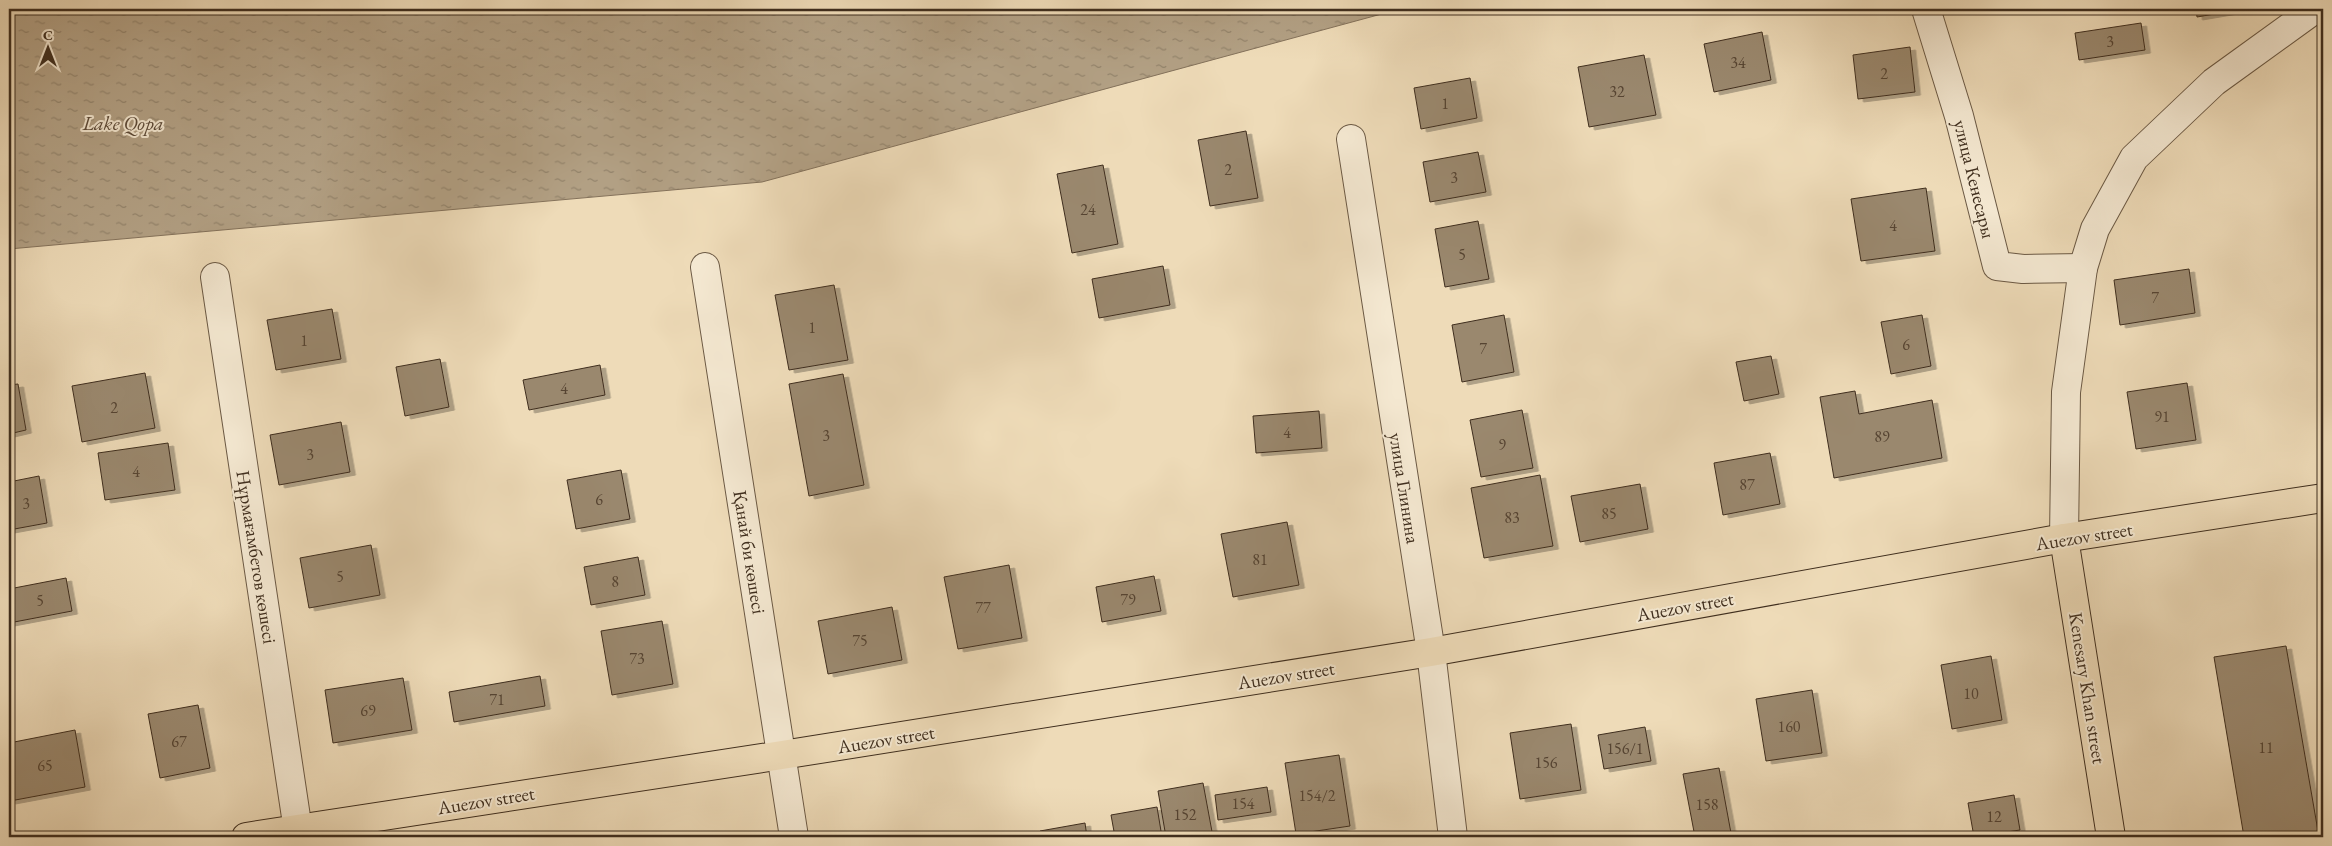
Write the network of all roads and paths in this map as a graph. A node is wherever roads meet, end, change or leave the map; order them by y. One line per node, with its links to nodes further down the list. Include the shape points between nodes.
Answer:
1 (1926, 9): 5 (street, улица Кенесары, via 1959,116 1997,266)
2 (2315, 9): 5 (street, via 2214,82 2134,158 2095,229)
3 (1351, 139): 9 (street, улица Глинина)
4 (705, 267): 10 (street, Қанай би көшесі)
5 (2083, 268): 8 (street, via 2066,392)
6 (215, 277): 11 (street, Нұрмағамбетов көшесі)
7 (2323, 498): 8 (main road, Auezov street)
8 (2064, 538): 9 (main road, Auezov street); 15 (main road, Kenesary Khan street)
9 (1431, 652): 10 (main road, Auezov street); 14 (street, улица Глинина)
10 (782, 755): 11 (main road, Auezov street); 13 (street, Қанай би көшесі)
11 (299, 833): 12 (main road, Auezov street)
12 (246, 837)
13 (794, 837)
14 (1453, 837)
15 (2111, 837)

